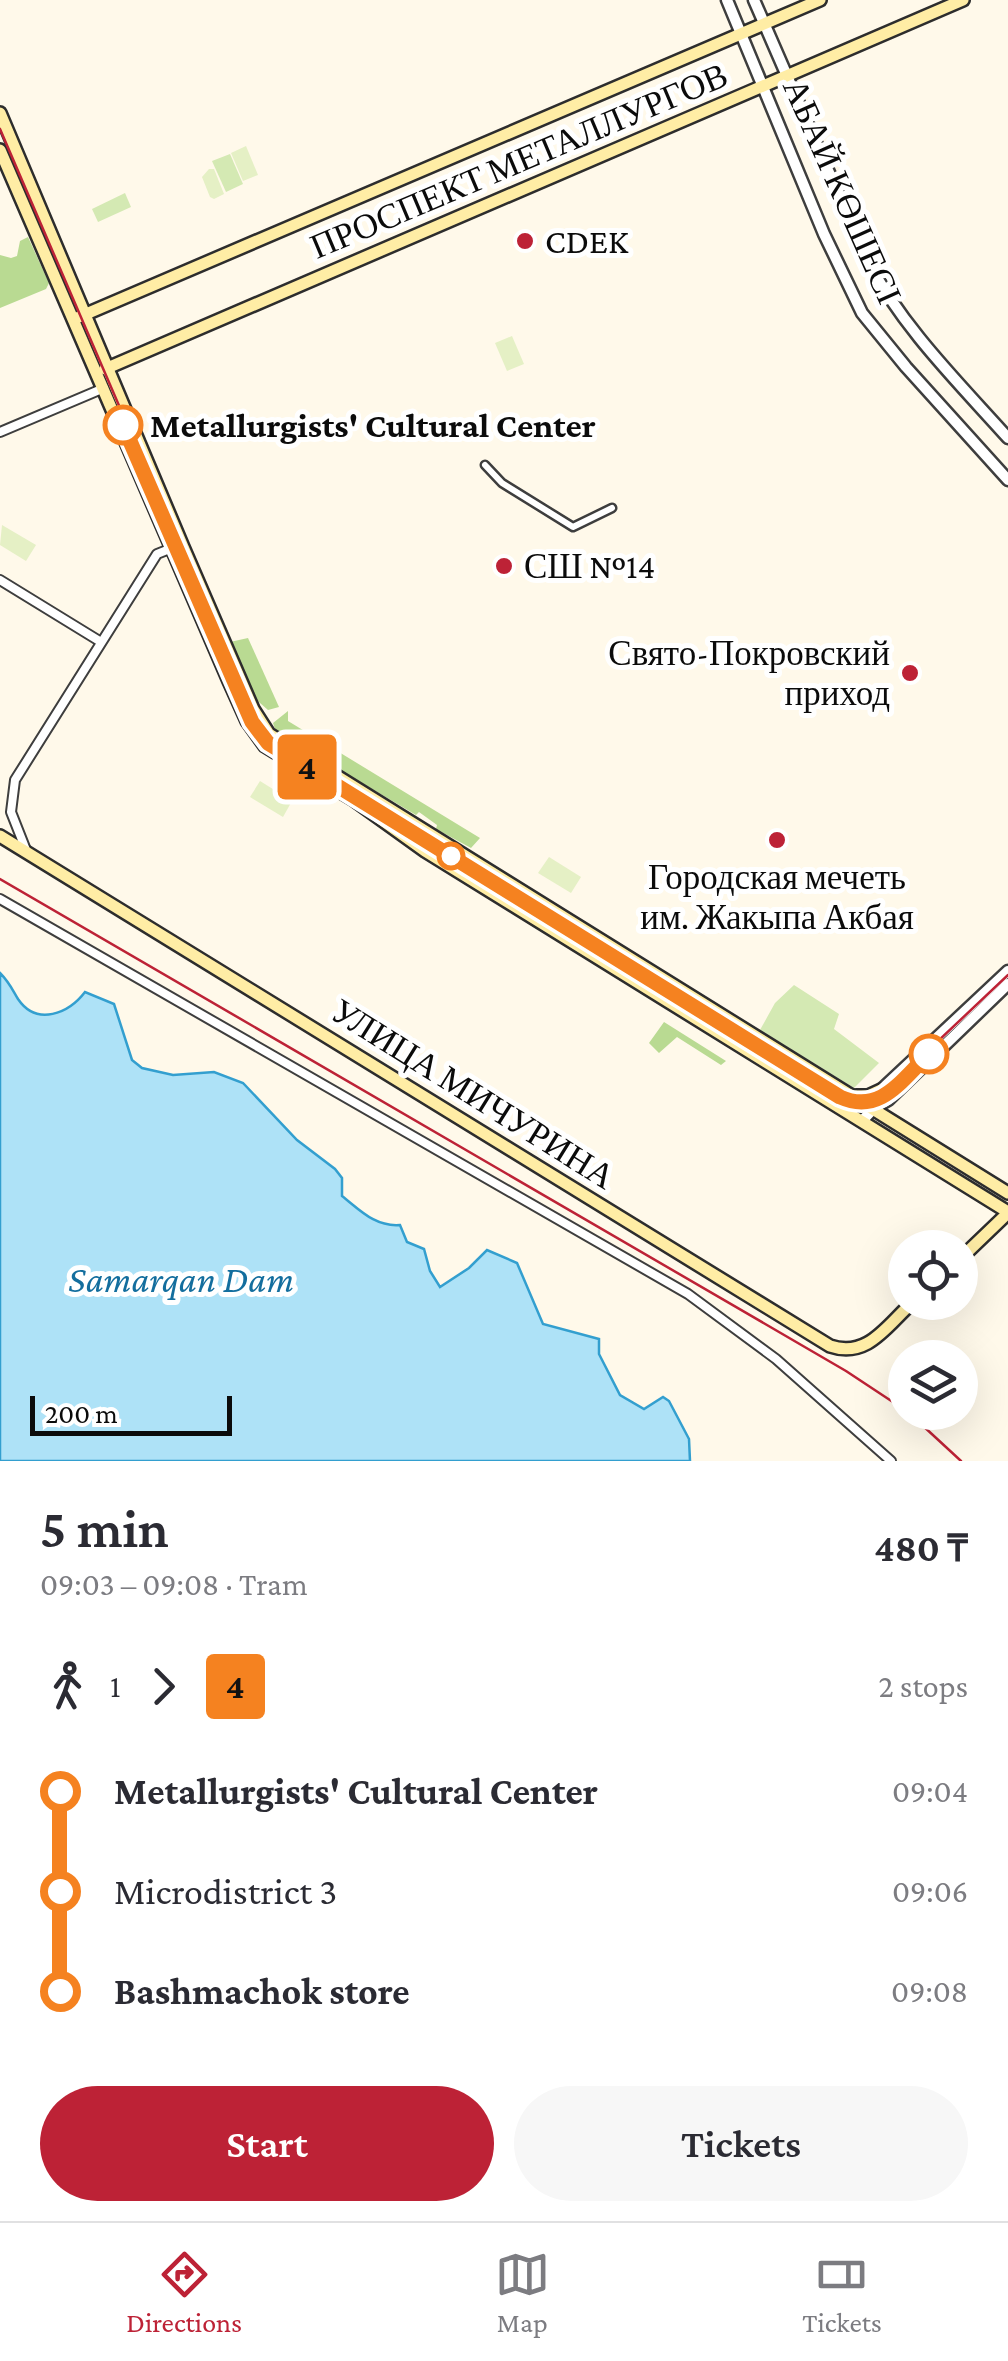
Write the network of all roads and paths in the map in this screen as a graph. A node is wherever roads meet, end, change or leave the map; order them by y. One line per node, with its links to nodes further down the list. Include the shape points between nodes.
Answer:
1 (726, 0): 6 (street, АБАЙ КӨШЕСІ)
2 (754, 0): 5 (street, АБАЙ КӨШЕСІ)
3 (820, 0): 5 (main road, ПРОСПЕКТ МЕТАЛЛУРГОВ)
4 (963, 0): 7 (main road, ПРОСПЕКТ МЕТАЛЛУРГОВ)
5 (764, 24): 6 (main road, ПРОСПЕКТ МЕТАЛЛУРГОВ); 7 (street, АБАЙ КӨШЕСІ)
6 (741, 34): 8 (street, АБАЙ КӨШЕСІ); 11 (main road, ПРОСПЕКТ МЕТАЛЛУРГОВ)
7 (789, 75): 8 (main road, ПРОСПЕКТ МЕТАЛЛУРГОВ); 16 (street, АБАЙ КӨШЕСІ, via 883,290)
8 (764, 86): 13 (main road, ПРОСПЕКТ МЕТАЛЛУРГОВ); 18 (street, АБАЙ КӨШЕСІ, via 862,313)
9 (0, 113): 11 (main road)
10 (0, 150): 12 (main road)
11 (86, 314): 12 (main road, ПРОСПЕКТ МЕТАЛЛУРГОВ); 13 (main road)
12 (74, 319): 13 (main road)
13 (103, 370): 14 (main road); 29 (main road, via 269,734)
14 (104, 388): 15 (street); 20 (main road)
15 (0, 432)
16 (1008, 438)
17 (485, 465): 19 (street, via 573,528)
18 (1008, 480)
19 (612, 508)
20 (172, 548): 22 (street, via 157,554); 32 (main road, via 247,720 265,746)
21 (0, 580): 22 (street)
22 (101, 642): 24 (street, via 16,780 11,812)
23 (0, 836): 24 (main road, УЛИЦА МИЧУРИНА)
24 (28, 854): 36 (main road, УЛИЦА МИЧУРИНА, via 830,1346 854,1350)
25 (0, 898): 37 (street, via 688,1294 776,1360)
26 (1008, 971): 28 (street)
27 (1008, 984): 28 (street)
28 (884, 1095): 29 (main road); 30 (street); 31 (main road)
29 (856, 1096): 30 (main road)
30 (874, 1108): 31 (main road); 32 (street)
31 (888, 1116): 33 (main road)
32 (862, 1121): 34 (main road)
33 (1008, 1193)
34 (1008, 1213): 35 (main road)
35 (978, 1242)
36 (894, 1320)
37 (890, 1461)

